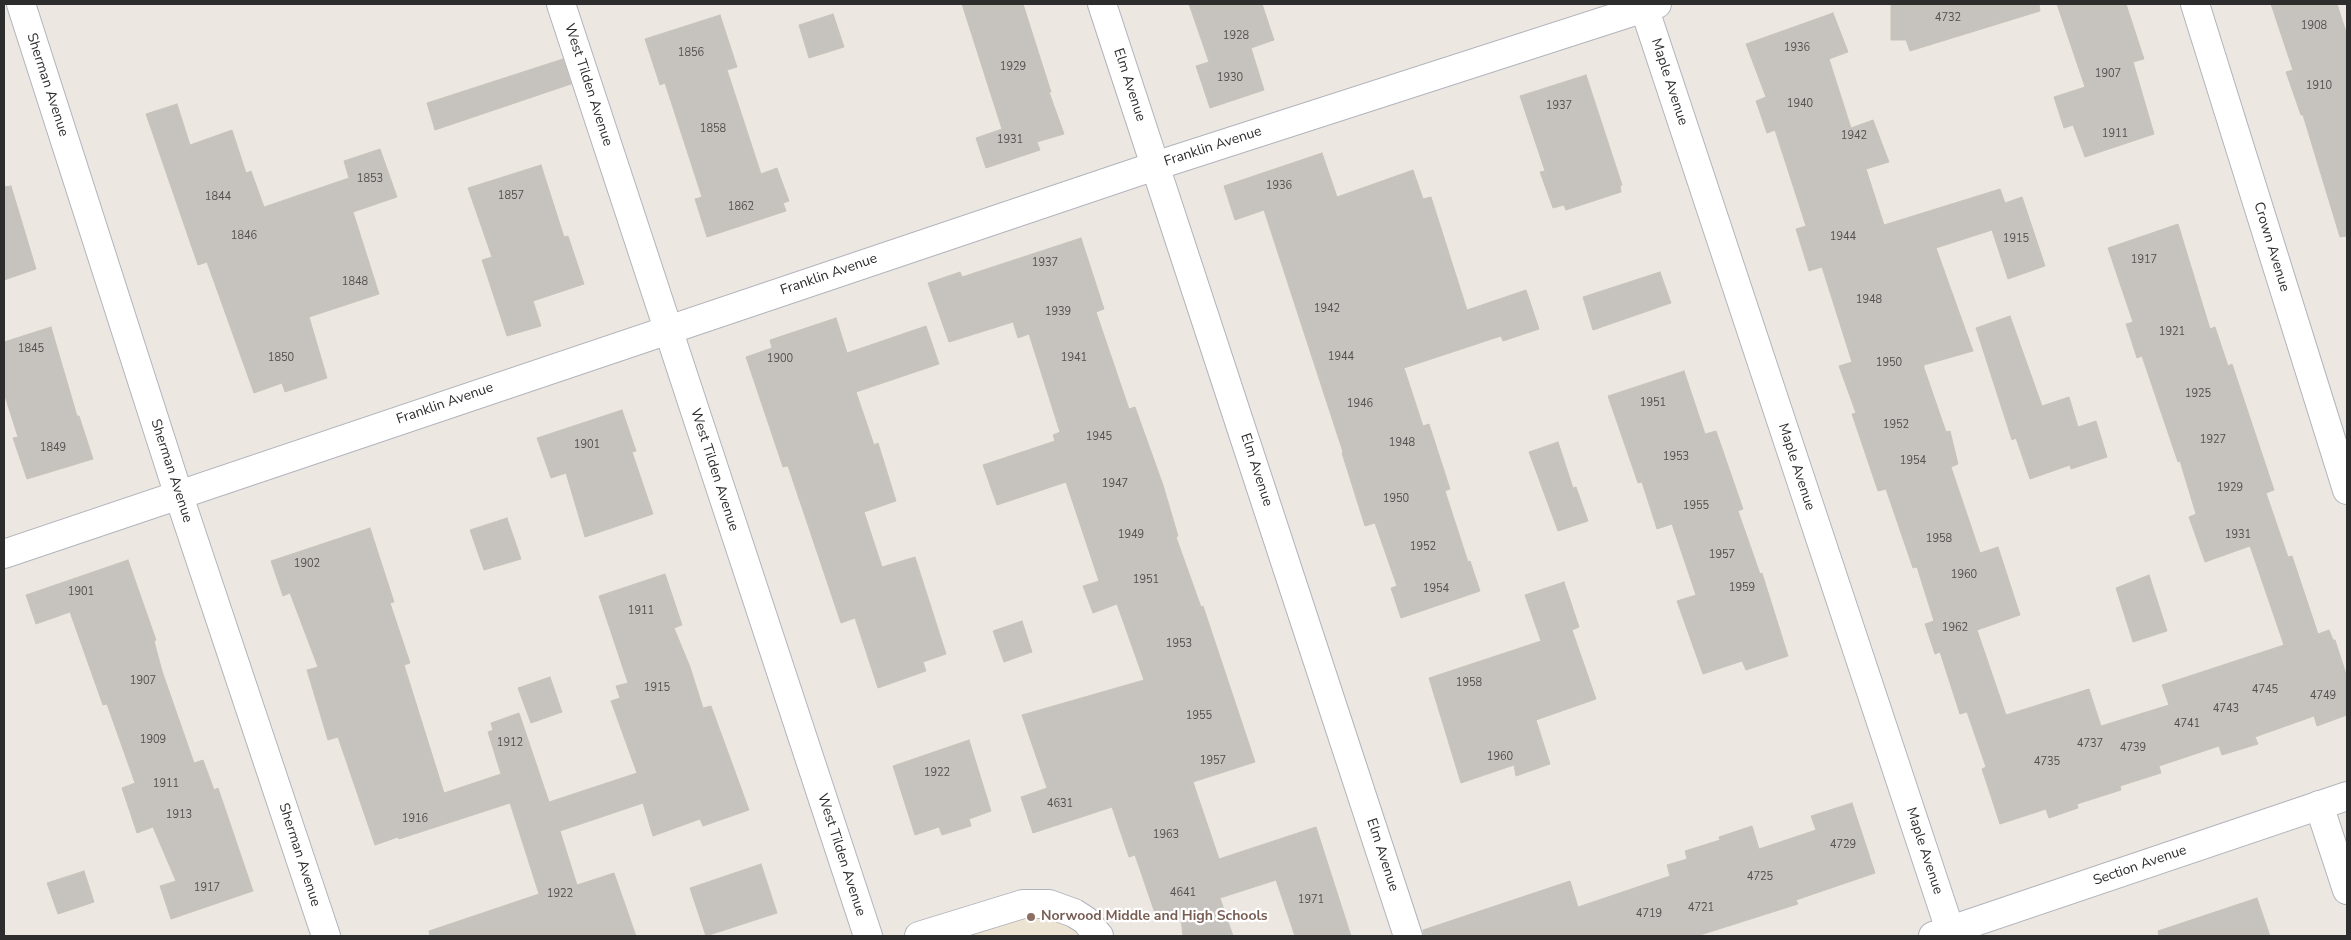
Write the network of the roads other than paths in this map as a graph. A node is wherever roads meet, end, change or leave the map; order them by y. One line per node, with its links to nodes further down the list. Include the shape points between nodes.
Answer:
1 (22, 4): 9 (street, Sherman Avenue)
2 (561, 4): 7 (street, West Tilden Avenue)
3 (1102, 4): 6 (street, Elm Avenue)
4 (2195, 4): 8 (street, Crown Avenue)
5 (1648, 5): 6 (street, Franklin Avenue); 14 (street, Maple Avenue)
6 (1154, 166): 7 (street, Franklin Avenue); 19 (street, Elm Avenue)
7 (668, 329): 9 (street, Franklin Avenue); 16 (street, West Tilden Avenue)
8 (2347, 490)
9 (179, 496): 10 (street, Franklin Avenue); 15 (street, Sherman Avenue)
10 (4, 554)
11 (2347, 796): 12 (street, Section Avenue)
12 (2319, 805): 13 (street); 14 (street, Section Avenue)
13 (2347, 890)
14 (1941, 933)
15 (326, 936)
16 (868, 936)
17 (919, 936): 18 (street, via 1023,904 1049,904 1074,913)
18 (1099, 936)
19 (1408, 936)

